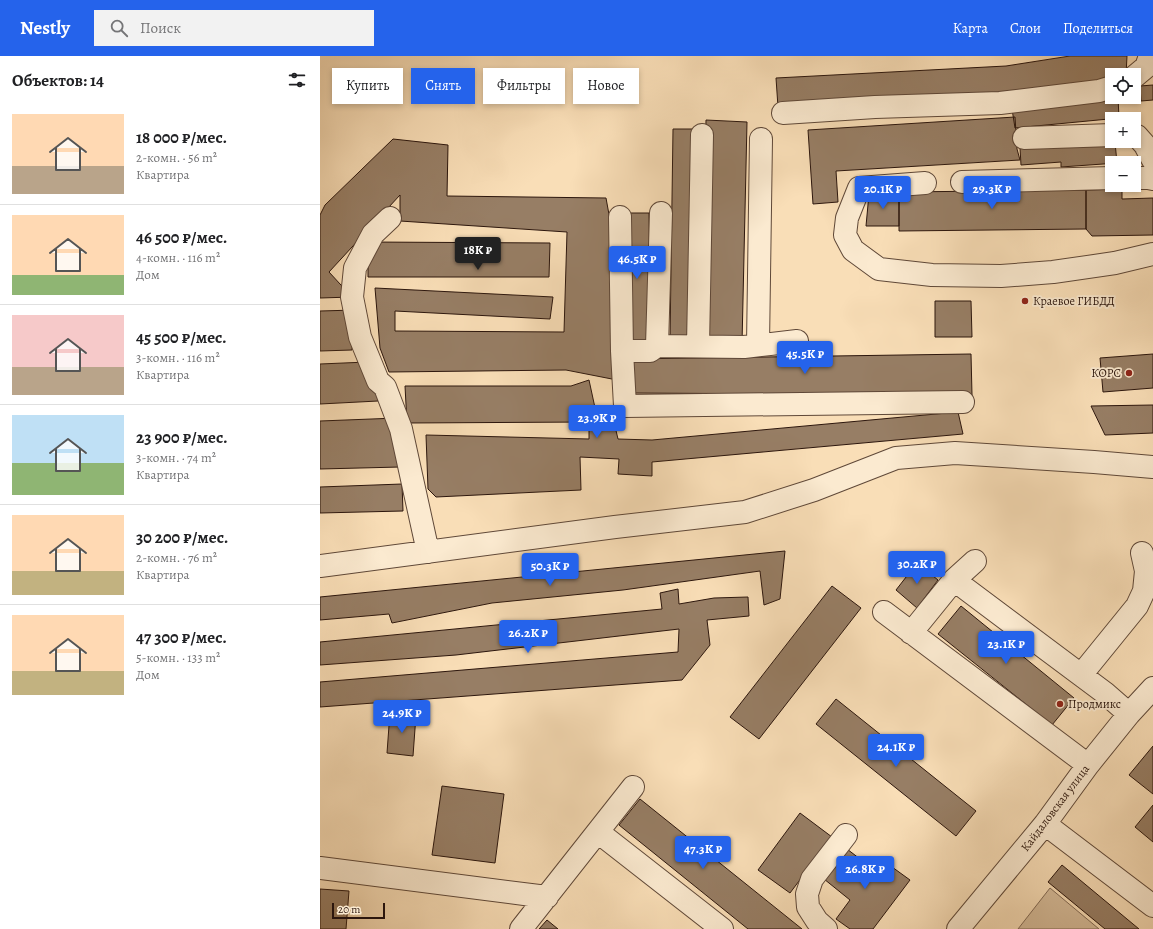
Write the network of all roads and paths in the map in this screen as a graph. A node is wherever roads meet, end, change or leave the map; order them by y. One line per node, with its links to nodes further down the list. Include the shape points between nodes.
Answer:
1 (1150, 56): 2 (street, via 1146,67)
2 (1141, 71)
3 (1105, 89): 4 (street, via 1000,103)
4 (783, 113)
5 (702, 135): 23 (street)
6 (1105, 135): 7 (street)
7 (1024, 138)
8 (761, 139): 21 (street)
9 (1141, 140): 10 (street)
10 (1153, 160)
11 (1105, 178): 14 (street)
12 (1141, 178): 13 (street)
13 (1153, 179)
14 (962, 182)
15 (926, 183): 19 (street, via 859,188 847,218 845,235 854,250 880,269 932,275 1001,276 1053,272 1115,263)
16 (660, 213): 22 (street)
17 (620, 217): 24 (street)
18 (390, 218): 27 (street, via 373,234 355,268 352,297 360,336 378,381 385,387 401,429)
19 (1153, 254)
20 (797, 340): 21 (street)
21 (758, 345): 23 (street)
22 (657, 346): 23 (street); 24 (street, via 650,350)
23 (698, 346)
24 (622, 351): 25 (street, via 625,406)
25 (963, 402)
26 (1153, 467): 27 (street, via 955,453 896,458 814,490 745,512 615,526)
27 (428, 552): 30 (street)
28 (1142, 553): 34 (street, via 1146,571 1144,591 1137,606)
29 (975, 561): 31 (street)
30 (320, 566)
31 (954, 580): 33 (street); 34 (street)
32 (884, 612): 33 (street)
33 (911, 633): 37 (street)
34 (1081, 675): 36 (street)
35 (1153, 688): 36 (street, Кайдаловская улица)
36 (1130, 714): 37 (street, Кайдаловская улица)
37 (1088, 765): 39 (street, Кайдаловская улица)
38 (633, 787): 40 (street)
39 (1046, 824): 44 (street); 48 (street, Кайдаловская улица)
40 (598, 832): 43 (street); 46 (street)
41 (846, 836): 47 (street, via 812,879 807,894 808,907)
42 (320, 868): 43 (street)
43 (547, 897): 45 (street)
44 (1153, 906)
45 (521, 929)
46 (722, 929)
47 (826, 929)
48 (958, 929)

